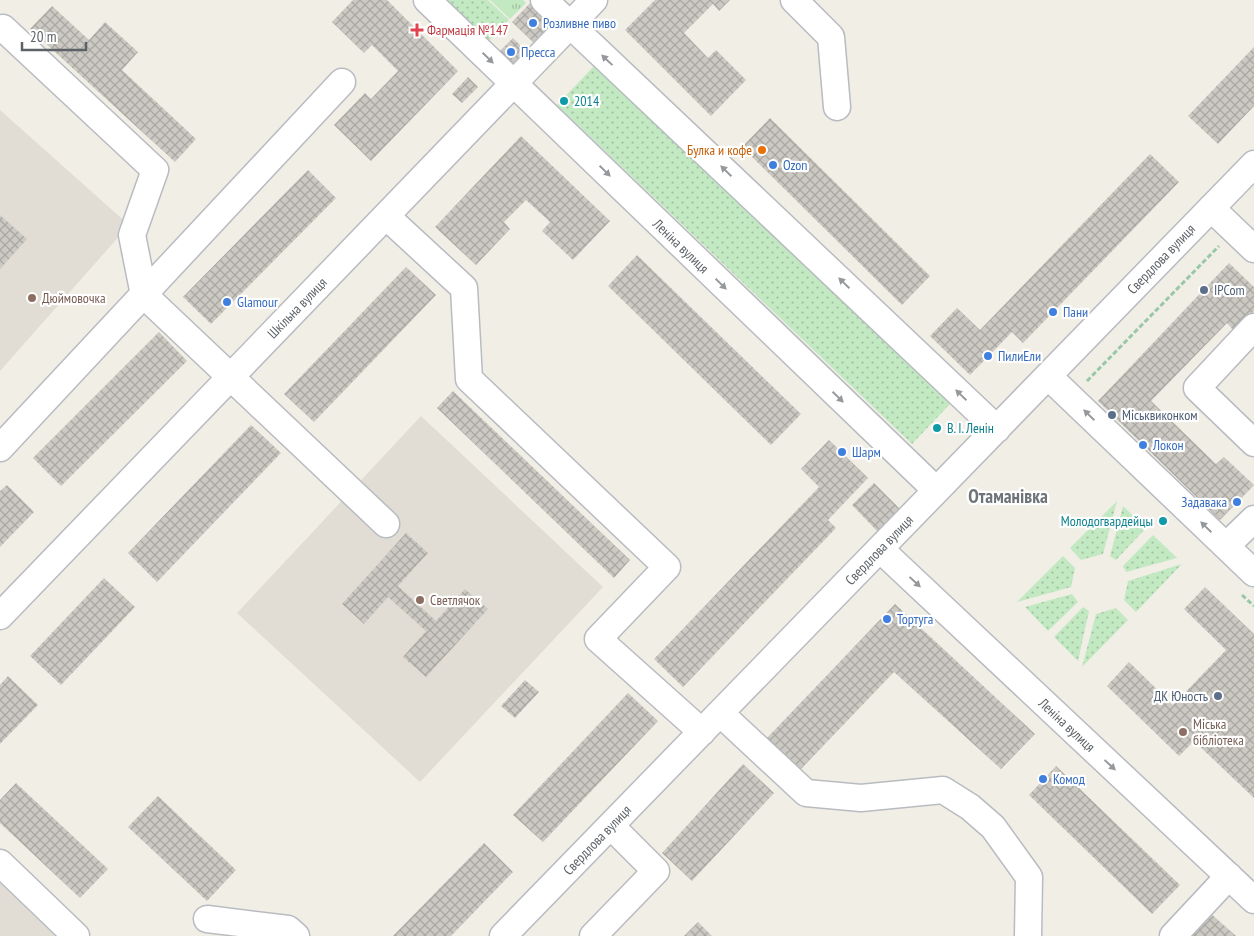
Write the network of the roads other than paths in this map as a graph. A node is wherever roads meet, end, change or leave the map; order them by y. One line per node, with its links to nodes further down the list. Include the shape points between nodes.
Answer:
1 (428, 0): 8 (street, Леніна вулиця, one-way to 8)
2 (544, 0): 5 (street)
3 (594, 0): 5 (street, Шкільна вулиця)
4 (794, 0): 9 (street, via 831,37)
5 (570, 25): 8 (street, Шкільна вулиця); 18 (street, one-way to 5)
6 (3, 28): 14 (street, via 155,170 132,235)
7 (342, 82): 14 (street)
8 (514, 83): 12 (street, Шкільна вулиця); 21 (street, Леніна вулиця, one-way to 21)
9 (837, 107)
10 (1254, 164): 11 (street, Свердлова вулиця)
11 (1211, 208): 13 (street); 17 (street, Свердлова вулиця)
12 (386, 216): 16 (street, Шкільна вулиця); 29 (street, via 464,288 470,378 667,567 598,640)
13 (1254, 249)
14 (144, 295): 16 (street); 20 (street)
15 (1254, 327): 19 (street, via 1196,388)
16 (231, 376): 23 (street); 27 (street, Шкільна вулиця)
17 (1048, 376): 18 (street, Свердлова вулиця); 24 (street, one-way to 17)
18 (996, 429): 21 (street, Свердлова вулиця)
19 (1254, 442)
20 (0, 448)
21 (936, 490): 25 (street, Свердлова вулиця)
22 (1254, 519): 24 (street)
23 (386, 524)
24 (1226, 546): 26 (street)
25 (880, 549): 28 (street, Свердлова вулиця); 32 (street, Леніна вулиця, one-way to 32)
26 (1254, 573)
27 (0, 616)
28 (720, 713): 29 (street, Свердлова вулиця); 39 (street, via 806,793 860,798 943,790 970,807 993,827 1029,877)
29 (702, 732): 30 (street, Свердлова вулиця)
30 (610, 826): 37 (street, Свердлова вулиця); 38 (street, via 656,871)
31 (0, 863): 35 (street)
32 (1229, 876): 33 (street, Леніна вулиця); 40 (street)
33 (1254, 900)
34 (207, 919): 36 (street, via 288,929)
35 (76, 936)
36 (296, 936)
37 (504, 936)
38 (593, 936)
39 (1028, 936)
40 (1173, 936)

